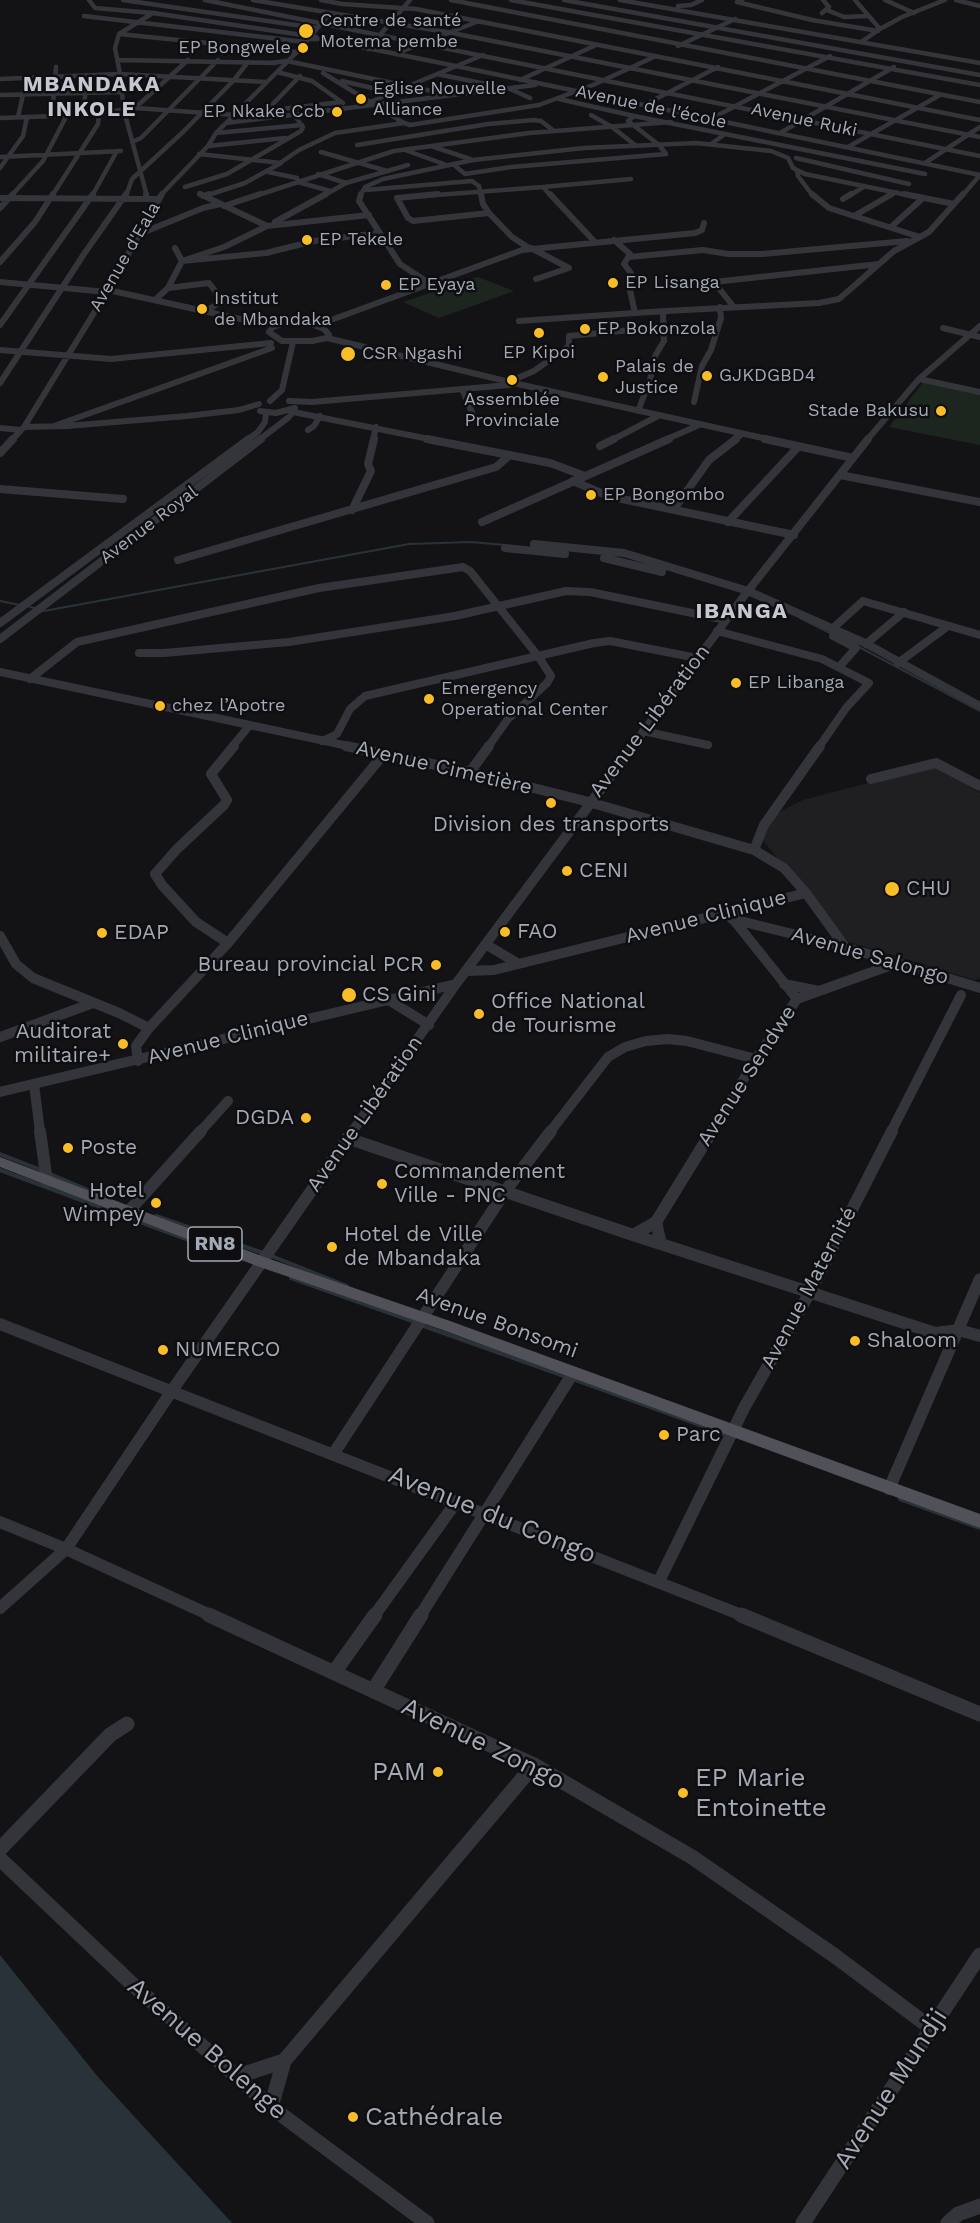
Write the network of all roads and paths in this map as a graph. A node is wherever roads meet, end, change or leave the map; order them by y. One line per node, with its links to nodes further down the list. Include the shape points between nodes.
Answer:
1 (89, 0): 36 (street, via 95,8)
2 (123, 0): 21 (street)
3 (205, 0): 25 (street, Avenue Ruki)
4 (248, 0): 25 (street)
5 (253, 0): 29 (street)
6 (288, 0): 34 (street)
7 (321, 0): 22 (street)
8 (410, 0): 30 (street)
9 (451, 0): 32 (street)
10 (511, 0): 23 (street)
11 (531, 0): 23 (street)
12 (564, 0): 26 (street)
13 (620, 0): 31 (street)
14 (702, 0): 31 (street)
15 (742, 0): 46 (street, via 737,2)
16 (823, 0): 33 (street)
17 (855, 0): 43 (street)
18 (885, 0): 37 (street)
19 (945, 0): 37 (street)
20 (956, 0): 27 (street)
21 (135, 1): 28 (street)
22 (344, 2): 30 (street); 34 (street, Avenue d'Eala)
23 (524, 3): 32 (street); 35 (street)
24 (182, 4): 28 (street)
25 (235, 6): 38 (street); 39 (street, Avenue Ruki)
26 (597, 6): 35 (street); 42 (street)
27 (980, 6)
28 (172, 7): 38 (street)
29 (290, 7): 34 (street); 39 (street)
30 (402, 7): 47 (street); 48 (street)
31 (671, 9): 42 (street); 45 (street)
32 (505, 10): 40 (street); 52 (street)
33 (827, 10): 43 (street, via 844,17); 46 (street)
34 (333, 12): 47 (street); 51 (street, Avenue d'Eala)
35 (583, 12): 52 (street); 53 (street)
36 (153, 13): 49 (street); 56 (street)
37 (914, 13): 60 (street)
38 (218, 14): 50 (street)
39 (280, 14): 50 (street); 51 (street, Avenue Ruki)
40 (496, 14)
41 (84, 16): 49 (street)
42 (660, 16): 53 (street); 55 (street)
43 (867, 16): 60 (street)
44 (487, 18): 48 (street)
45 (735, 20): 55 (street); 59 (street)
46 (812, 20): 60 (street)
47 (390, 21): 61 (street); 64 (street)
48 (478, 21): 61 (street); 62 (street)
49 (137, 22): 63 (street); 69 (street)
50 (270, 22): 56 (street); 57 (street)
51 (322, 22): 57 (street, Avenue d'Eala); 64 (street, Avenue Ruki)
52 (561, 22): 54 (street); 65 (street)
53 (644, 23): 65 (street); 66 (street)
54 (551, 25)
55 (719, 27): 66 (street); 70 (street)
56 (263, 28): 69 (street)
57 (316, 28): 69 (street, Avenue d'Eala)
58 (542, 29): 62 (street)
59 (798, 31): 70 (street); 73 (street)
60 (879, 31): 73 (street)
61 (452, 33): 74 (street); 75 (street)
62 (533, 33): 67 (street); 76 (street)
63 (119, 34): 84 (street); 93 (street, via 115,48)
64 (381, 34): 74 (street, Avenue Ruki); 80 (street)
65 (621, 34): 68 (street); 77 (street)
66 (704, 34): 77 (street); 78 (street)
67 (525, 36)
68 (612, 38)
69 (308, 39): 80 (street, Avenue de l'école); 84 (street, Avenue d'Eala)
70 (782, 39): 78 (street); 82 (street)
71 (516, 40): 75 (street)
72 (604, 41): 76 (street)
73 (861, 42): 82 (street); 85 (street)
74 (423, 43): 87 (street); 88 (street, Avenue Ruki)
75 (508, 44): 79 (street); 89 (street)
76 (596, 45): 89 (street); 90 (street)
77 (678, 46): 81 (street); 91 (street)
78 (768, 46): 91 (street); 92 (street)
79 (500, 47)
80 (368, 48): 87 (street, Avenue de l'école)
81 (670, 49)
82 (846, 50): 92 (street); 97 (street)
83 (492, 51): 88 (street)
84 (297, 52): 99 (street, Avenue d'Eala)
85 (923, 52): 97 (street); 100 (street)
86 (663, 53): 90 (street)
87 (395, 54): 103 (street, Avenue de l'école)
88 (484, 55): 103 (street); 105 (street, Avenue Ruki)
89 (570, 56): 105 (street); 106 (street)
90 (655, 57): 106 (street); 107 (street)
91 (741, 57): 96 (street); 110 (street)
92 (828, 57): 109 (street); 110 (street)
93 (118, 60): 94 (street); 113 (street)
94 (188, 60): 95 (street); 118 (street)
95 (218, 60): 98 (street); 121 (street)
96 (733, 61)
97 (906, 61): 109 (street); 112 (street)
98 (248, 62): 99 (street); 123 (street)
99 (286, 63): 102 (street); 111 (street, Avenue d'Eala)
100 (980, 63)
101 (725, 64): 107 (street)
102 (306, 65): 124 (street); 134 (street)
103 (456, 66): 114 (street); 125 (street, Avenue de l'école)
104 (56, 67): 117 (street)
105 (546, 68): 125 (street); 126 (street, Avenue Ruki)
106 (630, 68): 126 (street); 127 (street)
107 (716, 68): 127 (street); 128 (street)
108 (980, 68): 112 (street)
109 (891, 69): 130 (street); 131 (street)
110 (806, 70): 128 (street); 130 (street)
111 (277, 72): 119 (street); 129 (street, Avenue d'Eala)
112 (973, 73): 116 (street); 131 (street)
113 (120, 74): 115 (street); 118 (street); 137 (street)
114 (436, 74): 134 (street); 136 (street)
115 (86, 75): 117 (street); 147 (street)
116 (980, 75)
117 (56, 76): 120 (street); 146 (street)
118 (170, 76): 121 (street); 160 (street)
119 (300, 76): 151 (street); 164 (street)
120 (27, 77): 122 (street); 145 (street)
121 (199, 78): 123 (street); 163 (street)
122 (0, 79)
123 (234, 80): 129 (street); 165 (street)
124 (338, 80): 139 (street); 152 (street)
125 (520, 80): 132 (street, Avenue de l'école)
126 (603, 80): 138 (street); 140 (street, Avenue Ruki)
127 (693, 80): 140 (street); 141 (street)
128 (781, 80): 141 (street); 143 (street)
129 (266, 82): 167 (street, Avenue d'Eala)
130 (868, 82): 142 (street); 143 (street)
131 (959, 82): 133 (street); 135 (street)
132 (544, 84): 136 (street); 138 (street, Avenue de l'école)
133 (980, 85)
134 (408, 86): 139 (street); 148 (street)
135 (948, 86)
136 (510, 89): 148 (street); 155 (street)
137 (123, 92): 147 (street); 162 (street)
138 (578, 92): 149 (street); 156 (street, Avenue de l'école)
139 (393, 93): 150 (street); 152 (street)
140 (668, 93): 156 (street); 157 (street, Avenue Ruki)
141 (759, 93): 157 (street); 158 (street)
142 (939, 93): 153 (street); 159 (street)
143 (847, 94): 158 (street); 159 (street)
144 (0, 95): 145 (street)
145 (23, 95): 146 (street); 174 (street)
146 (55, 95): 147 (street); 171 (street)
147 (85, 95): 169 (street)
148 (455, 95): 150 (street)
149 (556, 99): 155 (street); 173 (street)
150 (423, 100): 154 (street)
151 (341, 102): 161 (street); 164 (street)
152 (370, 102): 154 (street)
153 (980, 102)
154 (376, 105): 161 (street); 184 (street)
155 (539, 105): 184 (street)
156 (644, 105): 177 (street, Avenue de l'école)
157 (734, 106): 177 (street); 178 (street, Avenue Ruki)
158 (825, 107): 178 (street); 181 (street)
159 (917, 107): 179 (street); 181 (street)
160 (135, 108): 162 (street); 163 (street)
161 (350, 109): 172 (street)
162 (124, 111): 166 (street); 212 (street)
163 (168, 111): 165 (street); 212 (street)
164 (266, 111): 167 (street)
165 (200, 113): 167 (street); 255 (street)
166 (99, 114): 169 (street); 232 (street, via 98,124)
167 (235, 114): 183 (street, Avenue d'Eala)
168 (67, 115): 169 (street); 171 (street); 235 (street)
169 (84, 115)
170 (591, 115): 189 (street)
171 (52, 116): 175 (street)
172 (294, 116): 183 (street); 186 (street)
173 (634, 116): 182 (street); 188 (street, via 628,121)
174 (18, 117): 175 (street); 176 (street)
175 (27, 117): 236 (street, via 23,136)
176 (0, 118)
177 (712, 119): 187 (street, Avenue de l'école); 190 (street)
178 (802, 120): 198 (street); 200 (street, Avenue Ruki)
179 (980, 120)
180 (515, 121): 185 (street); 194 (street, via 538,120); 197 (street)
181 (893, 121): 200 (street); 201 (street)
182 (671, 122): 188 (street); 190 (street)
183 (226, 123): 196 (street, Avenue d'Eala)
184 (404, 123): 248 (street, via 335,133)
185 (488, 124): 192 (street); 202 (street)
186 (302, 125): 196 (street); 205 (street, via 303,129)
187 (740, 125): 198 (street, Avenue de l'école); 199 (street)
188 (635, 126): 189 (street); 219 (street)
189 (612, 127): 193 (street); 221 (street)
190 (696, 127): 199 (street)
191 (980, 127): 201 (street)
192 (466, 128): 195 (street); 207 (street)
193 (579, 129): 194 (street); 203 (street)
194 (554, 131): 197 (street)
195 (436, 132): 204 (street); 213 (street)
196 (216, 133): 220 (street, Avenue d'Eala)
197 (529, 133): 202 (street); 209 (street)
198 (780, 133): 214 (street, Avenue de l'école)
199 (724, 134): 215 (street); 228 (street)
200 (871, 134): 223 (street); 224 (street, Avenue Ruki)
201 (966, 134): 206 (street); 224 (street)
202 (506, 135): 207 (street); 210 (street)
203 (588, 135)
204 (408, 136): 208 (street); 217 (street)
205 (290, 137): 220 (street); 244 (street)
206 (980, 137)
207 (482, 138): 213 (street); 218 (street)
208 (383, 139): 216 (street); 225 (street)
209 (540, 140)
210 (514, 141)
211 (597, 141): 222 (street)
212 (132, 142): 227 (street)
213 (453, 142): 217 (street)
214 (826, 143): 223 (street, Avenue de l'école); 228 (street)
215 (711, 144): 219 (street); 242 (street, via 771,150)
216 (357, 145)
217 (429, 145): 225 (street); 245 (street)
218 (491, 145)
219 (659, 145): 221 (street); 250 (street, via 666,154 467,174)
220 (208, 146): 233 (street, Avenue d'Eala)
221 (636, 146): 222 (street)
222 (605, 147): 237 (street, via 549,149)
223 (848, 147): 249 (street, Avenue de l'école)
224 (944, 148): 239 (street, Avenue Ruki); 249 (street)
225 (403, 150): 234 (street); 250 (street)
226 (498, 150): 237 (street)
227 (133, 151): 229 (street); 255 (street)
228 (810, 151): 243 (street); 262 (street)
229 (117, 152): 232 (street); 282 (street)
230 (321, 152): 246 (street)
231 (374, 152): 234 (street)
232 (80, 153): 235 (street); 281 (street)
233 (199, 154): 244 (street); 269 (street, Avenue d'Eala)
234 (381, 154): 241 (street); 246 (street)
235 (45, 155): 236 (street); 280 (street)
236 (10, 156): 240 (street); 254 (street)
237 (505, 156): 245 (street)
238 (773, 156): 242 (street)
239 (980, 156)
240 (0, 157)
241 (389, 157)
242 (788, 158): 243 (street); 258 (street)
243 (796, 158): 277 (street, via 911,183)
244 (253, 159): 248 (street); 272 (street, via 227,174)
245 (473, 160): 250 (street)
246 (358, 161): 253 (street); 257 (street)
247 (398, 161): 251 (street)
248 (280, 163): 259 (street)
249 (925, 163): 252 (street, Avenue de l'école)
250 (450, 164): 256 (street)
251 (408, 165): 256 (street); 257 (street)
252 (936, 166): 262 (street); 263 (street, Avenue de l'école)
253 (337, 167): 260 (street); 264 (street)
254 (0, 168)
255 (141, 170): 283 (street, via 132,178); 285 (street)
256 (424, 170): 265 (street)
257 (387, 171): 261 (street)
258 (797, 171): 271 (street); 293 (street, via 816,199 837,212)
259 (268, 172): 268 (street, via 297,178); 278 (street)
260 (318, 174): 268 (street); 270 (street)
261 (377, 174): 264 (street); 265 (street)
262 (925, 174): 266 (street)
263 (980, 175): 288 (street)
264 (365, 177): 270 (street)
265 (390, 178): 274 (street)
266 (919, 178)
267 (631, 179): 273 (street)
268 (298, 182): 276 (street); 289 (street)
269 (173, 183): 272 (street); 286 (street, Avenue d'Eala)
270 (346, 183): 276 (street)
271 (865, 186): 277 (street); 287 (street)
272 (185, 187): 278 (street)
273 (543, 187): 275 (street); 302 (street)
274 (362, 190): 275 (street, via 469,181); 292 (street, via 360,201)
275 (480, 190): 291 (street); 291 (street, via 397,198 413,221)
276 (330, 191): 295 (street)
277 (894, 192): 284 (street); 293 (street)
278 (203, 196): 289 (street)
279 (0, 198): 280 (street)
280 (8, 198): 281 (street); 290 (street)
281 (51, 198): 282 (street); 309 (street, via 28,232)
282 (90, 198): 283 (street); 315 (street)
283 (125, 198): 285 (street); 317 (street)
284 (922, 198): 288 (street); 296 (street)
285 (147, 199): 286 (street)
286 (157, 199): 298 (street, Avenue d'Eala)
287 (843, 199)
288 (954, 204): 299 (street)
289 (222, 205): 295 (street); 298 (street, via 203,208)
290 (0, 208)
291 (489, 213): 305 (street, via 512,237)
292 (369, 214): 295 (street); 297 (street)
293 (854, 216): 296 (street)
294 (704, 223): 300 (street, via 702,230 694,233)
295 (270, 225): 303 (street)
296 (891, 226): 299 (street)
297 (379, 232): 307 (street); 316 (street, via 400,264)
298 (137, 235): 319 (street, Avenue d'Eala)
299 (920, 237): 301 (street)
300 (614, 240): 302 (street); 306 (street)
301 (910, 240): 306 (street, via 762,254 703,250); 310 (street)
302 (594, 241): 305 (street)
303 (224, 247): 307 (street); 308 (street)
304 (175, 248): 308 (street)
305 (530, 248): 313 (street, via 569,268); 316 (street)
306 (629, 257): 325 (street, via 624,264 631,273 629,286)
307 (220, 258): 308 (street)
308 (182, 261): 318 (street)
309 (0, 262)
310 (879, 264): 311 (street); 312 (street)
311 (860, 266): 312 (street); 321 (street, via 714,282)
312 (873, 270): 321 (street, via 834,300)
313 (536, 279)
314 (0, 282): 315 (street)
315 (29, 285): 317 (street); 331 (street)
316 (432, 285): 326 (street)
317 (63, 288): 319 (street); 343 (street)
318 (168, 288): 320 (street); 323 (street, via 209,283 223,301)
319 (107, 291): 320 (street); 344 (street, Avenue d'Eala)
320 (155, 300): 323 (street)
321 (734, 306): 322 (street)
322 (720, 307): 324 (street); 355 (street, via 721,318 698,379)
323 (207, 310): 328 (street)
324 (663, 312): 325 (street); 333 (street)
325 (635, 313): 327 (street)
326 (331, 320): 329 (street); 335 (street)
327 (519, 321)
328 (254, 322): 330 (street); 336 (street)
329 (307, 323): 330 (street); 335 (street)
330 (282, 324): 336 (street)
331 (0, 325)
332 (980, 326): 337 (street)
333 (663, 327): 345 (street, via 569,336 569,346); 358 (street, via 664,341 654,356)
334 (943, 328): 337 (street)
335 (324, 329): 339 (street)
336 (269, 332): 341 (street)
337 (970, 334): 338 (street); 346 (street)
338 (980, 337)
339 (327, 338): 340 (street); 347 (street)
340 (291, 342): 341 (street); 341 (street); 353 (street)
341 (273, 344): 344 (street, via 127,359); 363 (street)
342 (0, 350): 343 (street)
343 (21, 352): 344 (street); 348 (street)
344 (67, 356): 366 (street, Avenue d'Eala)
345 (534, 371): 347 (street); 350 (street)
346 (919, 379): 352 (street); 373 (street)
347 (508, 382): 349 (street)
348 (0, 383)
349 (518, 384): 350 (street); 351 (street)
350 (536, 388): 358 (street)
351 (462, 389): 354 (street); 361 (street)
352 (980, 392)
353 (284, 398): 354 (street); 356 (street, via 270,401); 357 (street, via 293,406)
354 (312, 402): 357 (street)
355 (694, 402)
356 (263, 410): 357 (street); 363 (street); 392 (street, Avenue Royal, via 265,422 258,432)
357 (292, 410): 359 (street); 397 (street, Avenue Royal, via 280,425)
358 (638, 411): 360 (street)
359 (320, 416): 364 (street); 367 (street)
360 (658, 416): 362 (street); 369 (street)
361 (474, 417)
362 (699, 425): 368 (street); 375 (street)
363 (54, 426): 366 (street)
364 (376, 427): 372 (street); 381 (street, via 368,464 371,471)
365 (0, 428): 366 (street)
366 (23, 428): 371 (street, Avenue d'Eala)
367 (308, 430)
368 (741, 435): 370 (street); 380 (street, via 709,460)
369 (600, 446)
370 (798, 447): 373 (street); 383 (street)
371 (0, 453)
372 (510, 455): 375 (street, via 565,467); 381 (street, via 496,467)
373 (853, 459): 374 (street, Avenue Libération)
374 (840, 475): 379 (street); 384 (street, Avenue Libération)
375 (585, 476): 376 (street)
376 (573, 481): 380 (street, via 599,494); 382 (street)
377 (0, 489): 378 (street)
378 (123, 499)
379 (980, 502)
380 (674, 509): 383 (street)
381 (352, 510): 387 (street)
382 (482, 522)
383 (728, 522): 384 (street)
384 (794, 535): 388 (street, Avenue Libération)
385 (534, 544): 388 (street, via 624,553)
386 (505, 549): 388 (street, via 611,558)
387 (178, 560)
388 (746, 593): 391 (street, Avenue Libération); 394 (street); 403 (street, via 856,648)
389 (497, 607): 391 (street, via 573,591); 399 (street, via 289,642 174,653); 400 (street); 405 (street, via 470,570 463,567 358,581 77,642)
390 (904, 612): 393 (street); 394 (street, via 863,601); 398 (street)
391 (726, 620): 395 (street, Avenue Libération)
392 (0, 623)
393 (948, 626): 396 (street); 402 (street)
394 (832, 629): 398 (street)
395 (717, 631): 401 (street, Avenue Libération); 403 (street)
396 (980, 635)
397 (0, 639)
398 (866, 644): 402 (street)
399 (139, 652)
400 (538, 656): 401 (street, via 610,641); 411 (street, via 365,696 350,709); 416 (street, via 550,679 508,719)
401 (697, 658): 410 (street, Avenue Libération)
402 (898, 663): 407 (street)
403 (840, 666): 420 (street, via 866,680 868,686 846,708 764,825)
404 (0, 672): 405 (street, Avenue Cimetière)
405 (30, 679): 409 (street, Avenue Cimetière)
406 (980, 694): 407 (street)
407 (967, 699): 408 (street)
408 (980, 706)
409 (249, 726): 412 (street, Avenue Cimetière); 424 (street, via 211,774 224,794 224,805 155,874 196,922)
410 (643, 730): 414 (street); 419 (street, Avenue Libération)
411 (337, 734): 412 (street); 413 (street)
412 (321, 741): 413 (street, Avenue Cimetière)
413 (341, 745): 415 (street, Avenue Cimetière)
414 (708, 745)
415 (383, 755): 416 (street, Avenue Cimetière); 424 (street)
416 (470, 772): 419 (street, Avenue Cimetière)
417 (871, 779): 418 (street, via 936,763)
418 (980, 786)
419 (589, 802): 420 (street, Avenue Cimetière); 425 (street, Avenue Libération)
420 (754, 850): 421 (street, Avenue Cimetière, via 784,868)
421 (806, 892): 422 (street, Avenue Clinique); 426 (street, Avenue Cimetière)
422 (729, 916): 426 (street, Avenue Salongo); 427 (street, Avenue Clinique); 432 (street)
423 (0, 936): 438 (street, via 23,972)
424 (228, 943): 440 (street)
425 (487, 945): 427 (street); 429 (street, Avenue Libération)
426 (845, 947): 428 (street, Avenue Salongo)
427 (518, 963): 429 (street, Avenue Clinique, via 494,970)
428 (897, 963): 430 (street, Avenue Salongo); 434 (street, Avenue Sendwe)
429 (466, 971): 431 (street, Avenue Libération)
430 (956, 981): 433 (street, Avenue Salongo); 435 (street)
431 (456, 984): 436 (street, Avenue Clinique); 439 (street, Avenue Libération)
432 (784, 984): 434 (street); 437 (street)
433 (979, 987): 435 (street)
434 (819, 991): 437 (street, Avenue Sendwe)
435 (960, 995): 457 (street, Avenue Maternité)
436 (387, 999): 439 (street); 443 (street, Avenue Clinique)
437 (797, 999): 442 (street, Avenue Sendwe)
438 (93, 1003): 440 (street); 441 (street)
439 (429, 1025): 447 (street, Avenue Libération)
440 (149, 1028): 443 (street, via 136,1046)
441 (0, 1037)
442 (756, 1059): 450 (street, via 687,1041 646,1041 625,1047 608,1056); 452 (street, Avenue Sendwe)
443 (138, 1060): 444 (street, Avenue Clinique)
444 (34, 1084): 445 (street, Avenue Clinique); 449 (street)
445 (0, 1092)
446 (228, 1101): 451 (street)
447 (347, 1138): 450 (street); 455 (street, Avenue Libération)
448 (0, 1162): 449 (main road, Avenue Bonsomi / RN8)
449 (47, 1182): 451 (main road, Avenue Bonsomi / RN8)
450 (506, 1190): 453 (street); 458 (street)
451 (128, 1212): 455 (main road, Avenue Bonsomi / RN8)
452 (656, 1222): 453 (street, Avenue Sendwe); 454 (street)
453 (633, 1235): 454 (street)
454 (661, 1244): 457 (street)
455 (262, 1262): 458 (main road, Avenue Bonsomi / RN8); 463 (street, Avenue Libération)
456 (980, 1279): 460 (street)
457 (810, 1292): 460 (street, via 935,1333); 464 (street, Avenue Maternité)
458 (422, 1318): 462 (main road, Avenue Bonsomi / RN8); 465 (street)
459 (0, 1324): 463 (street, Avenue du Congo)
460 (959, 1330): 461 (street); 466 (street)
461 (980, 1336)
462 (573, 1373): 464 (main road, Avenue Bonsomi / RN8); 468 (street)
463 (171, 1392): 465 (street, Avenue du Congo); 471 (street, Avenue Libération)
464 (734, 1430): 466 (main road, Avenue Bonsomi / RN8); 472 (street, Avenue Maternité)
465 (334, 1453): 467 (street, Avenue du Congo)
466 (889, 1489): 469 (main road, Avenue Bonsomi / RN8)
467 (457, 1501): 468 (street, Avenue du Congo); 474 (street)
468 (487, 1514): 472 (street, Avenue du Congo); 475 (street)
469 (980, 1521)
470 (0, 1522): 471 (street, Avenue Zongo)
471 (66, 1549): 473 (street, Avenue Libération); 474 (street, Avenue Zongo)
472 (659, 1581): 476 (street, Avenue du Congo)
473 (0, 1608)
474 (335, 1671): 475 (street, Avenue Zongo)
475 (373, 1691): 478 (street, Avenue Zongo)
476 (980, 1714)
477 (127, 1724): 479 (street, via 110,1735)
478 (534, 1766): 482 (street, Avenue Zongo, via 692,1857); 483 (street)
479 (0, 1849)
480 (0, 1859): 484 (street, Avenue Bolenge, via 130,1982)
481 (980, 1955): 482 (street, Avenue Mundji)
482 (931, 2028): 487 (street, Avenue Mundji)
483 (284, 2061): 484 (street); 485 (street)
484 (238, 2076): 485 (street, Avenue Bolenge)
485 (271, 2107): 488 (street, Avenue Bolenge)
486 (980, 2206): 489 (street, via 958,2214)
487 (805, 2222)
488 (427, 2223)
489 (948, 2223)

